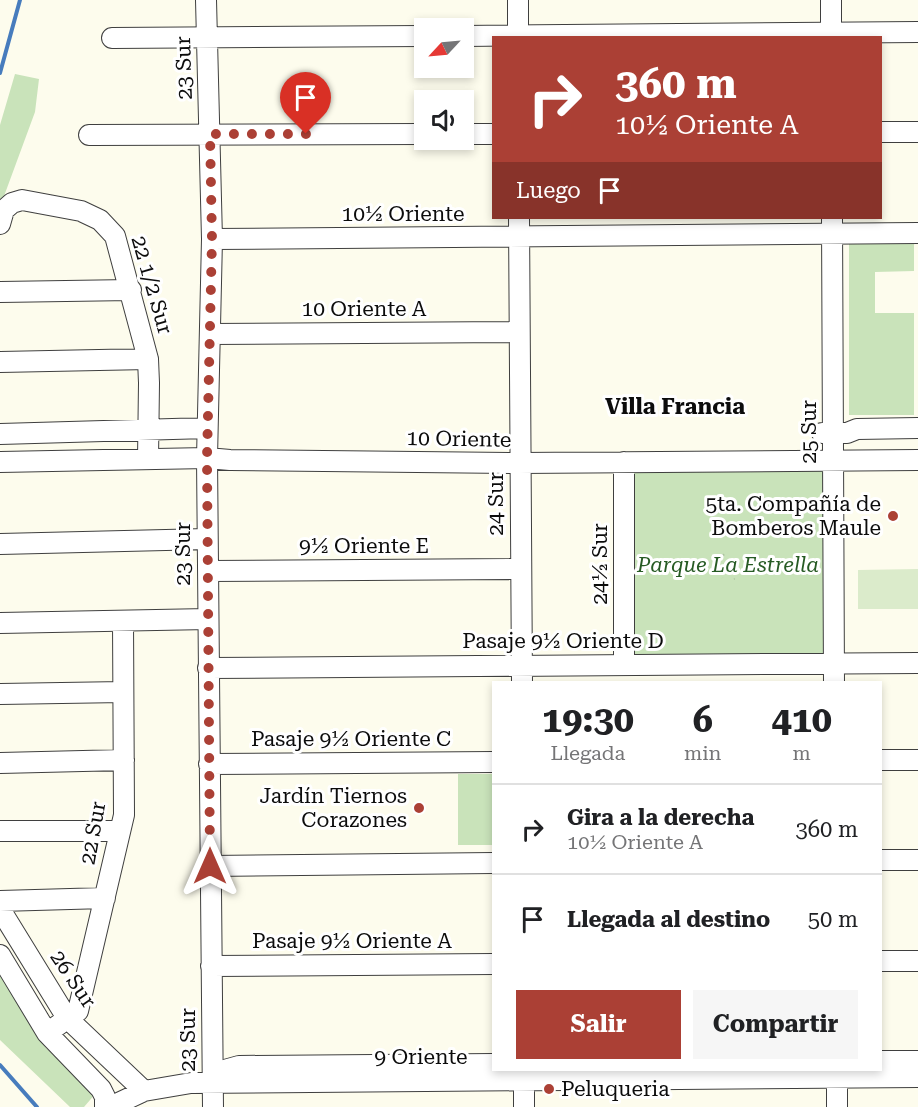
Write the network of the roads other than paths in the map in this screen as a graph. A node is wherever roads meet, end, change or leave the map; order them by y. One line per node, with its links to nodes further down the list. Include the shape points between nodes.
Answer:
1 (206, 0): 9 (street, 23 Sur)
2 (518, 0): 8 (street)
3 (831, 0): 5 (street)
4 (918, 32): 5 (street)
5 (831, 35): 8 (street)
6 (414, 36): 9 (street)
7 (474, 36): 8 (street)
8 (518, 36)
9 (207, 37): 10 (street); 13 (street, 23 Sur)
10 (112, 38)
11 (882, 132): 12 (street)
12 (918, 132)
13 (210, 134): 14 (street); 17 (street); 22 (street, 23 Sur)
14 (414, 134)
15 (474, 134): 16 (street)
16 (492, 134)
17 (89, 135)
18 (0, 224): 23 (street, 22 1/2 Sur, via 4,210 12,202 22,200 81,211 100,220 115,236)
19 (832, 226): 20 (street, 10½ Oriente); 21 (street, 10½ Oriente); 32 (street, 25 Sur)
20 (519, 227): 22 (street, 10½ Oriente); 25 (street, 24 Sur)
21 (918, 233)
22 (212, 239): 26 (street, 23 Sur)
23 (130, 290): 24 (street); 27 (street, 22 1/2 Sur)
24 (0, 292)
25 (519, 332): 26 (street, 10 Oriente A); 40 (street, 24 Sur)
26 (210, 334): 29 (street, 23 Sur)
27 (148, 359): 28 (street); 31 (street, 22 1/2 Sur)
28 (0, 362)
29 (207, 428): 31 (street); 34 (street, 23 Sur)
30 (918, 428): 32 (street)
31 (148, 430): 33 (street); 35 (street, 22 1/2 Sur)
32 (827, 433): 37 (street, 25 Sur)
33 (0, 434)
34 (207, 458): 35 (street, 10 Oriente); 40 (street, 10 Oriente); 41 (street, 23 Sur)
35 (148, 459): 38 (street, 10 Oriente)
36 (918, 460): 37 (street, 10 Oriente)
37 (833, 461): 39 (street, 10 Oriente); 51 (street, 25 Sur)
38 (0, 462)
39 (624, 462): 40 (street, 10 Oriente); 49 (street, 24½ Sur)
40 (520, 463): 43 (street, 24 Sur)
41 (207, 539): 42 (street); 44 (street, 23 Sur)
42 (0, 544)
43 (521, 569): 44 (street, 9½ Oriente E); 52 (street, 24 Sur)
44 (207, 571): 45 (street, 23 Sur)
45 (208, 620): 46 (street); 50 (street, 23 Sur)
46 (123, 621): 47 (street); 53 (street, 22 Sur)
47 (0, 623)
48 (918, 663): 51 (street, Pasaje 9½ Oriente D)
49 (624, 665): 51 (street, Pasaje 9½ Oriente D); 52 (street, Pasaje 9½ Oriente D)
50 (208, 668): 52 (street, Pasaje 9½ Oriente D); 60 (street, 23 Sur)
51 (834, 673)
52 (521, 674)
53 (123, 692): 54 (street); 55 (street, 22 Sur)
54 (0, 694)
55 (124, 760): 59 (street); 62 (street, 22 Sur, via 124,815)
56 (882, 760): 57 (street)
57 (918, 760)
58 (492, 762): 60 (street, Pasaje 9½ Oriente C)
59 (0, 763)
60 (209, 764): 66 (street, 23 Sur)
61 (0, 831): 62 (street)
62 (120, 831): 67 (street, 22 Sur)
63 (882, 860): 64 (street)
64 (918, 860)
65 (492, 863): 66 (street)
66 (210, 866): 74 (street, 23 Sur)
67 (105, 898): 68 (street); 75 (street, 22 Sur, via 78,1011)
68 (0, 901)
69 (0, 909): 75 (street, 26 Sur)
70 (0, 955): 76 (street)
71 (882, 961): 72 (street)
72 (918, 961)
73 (492, 964): 74 (street, Pasaje 9½ Oriente A)
74 (211, 966): 83 (street, 23 Sur)
75 (67, 1018): 76 (street, 22 Sur); 84 (street, 26 Sur)
76 (46, 1033): 85 (street, via 101,1089)
77 (882, 1061): 78 (street)
78 (918, 1061)
79 (492, 1064): 83 (street, 9 Oriente, via 239,1066 221,1071)
80 (837, 1074): 81 (street, 9 Oriente); 82 (street, 9 Oriente); 88 (street)
81 (524, 1075): 83 (street, 9 Oriente); 87 (street)
82 (918, 1077)
83 (212, 1083): 84 (street, 9 Oriente); 86 (street, 23 Sur)
84 (144, 1091): 85 (street, 9 Oriente)
85 (108, 1107)
86 (213, 1107)
87 (524, 1107)
88 (837, 1107)

